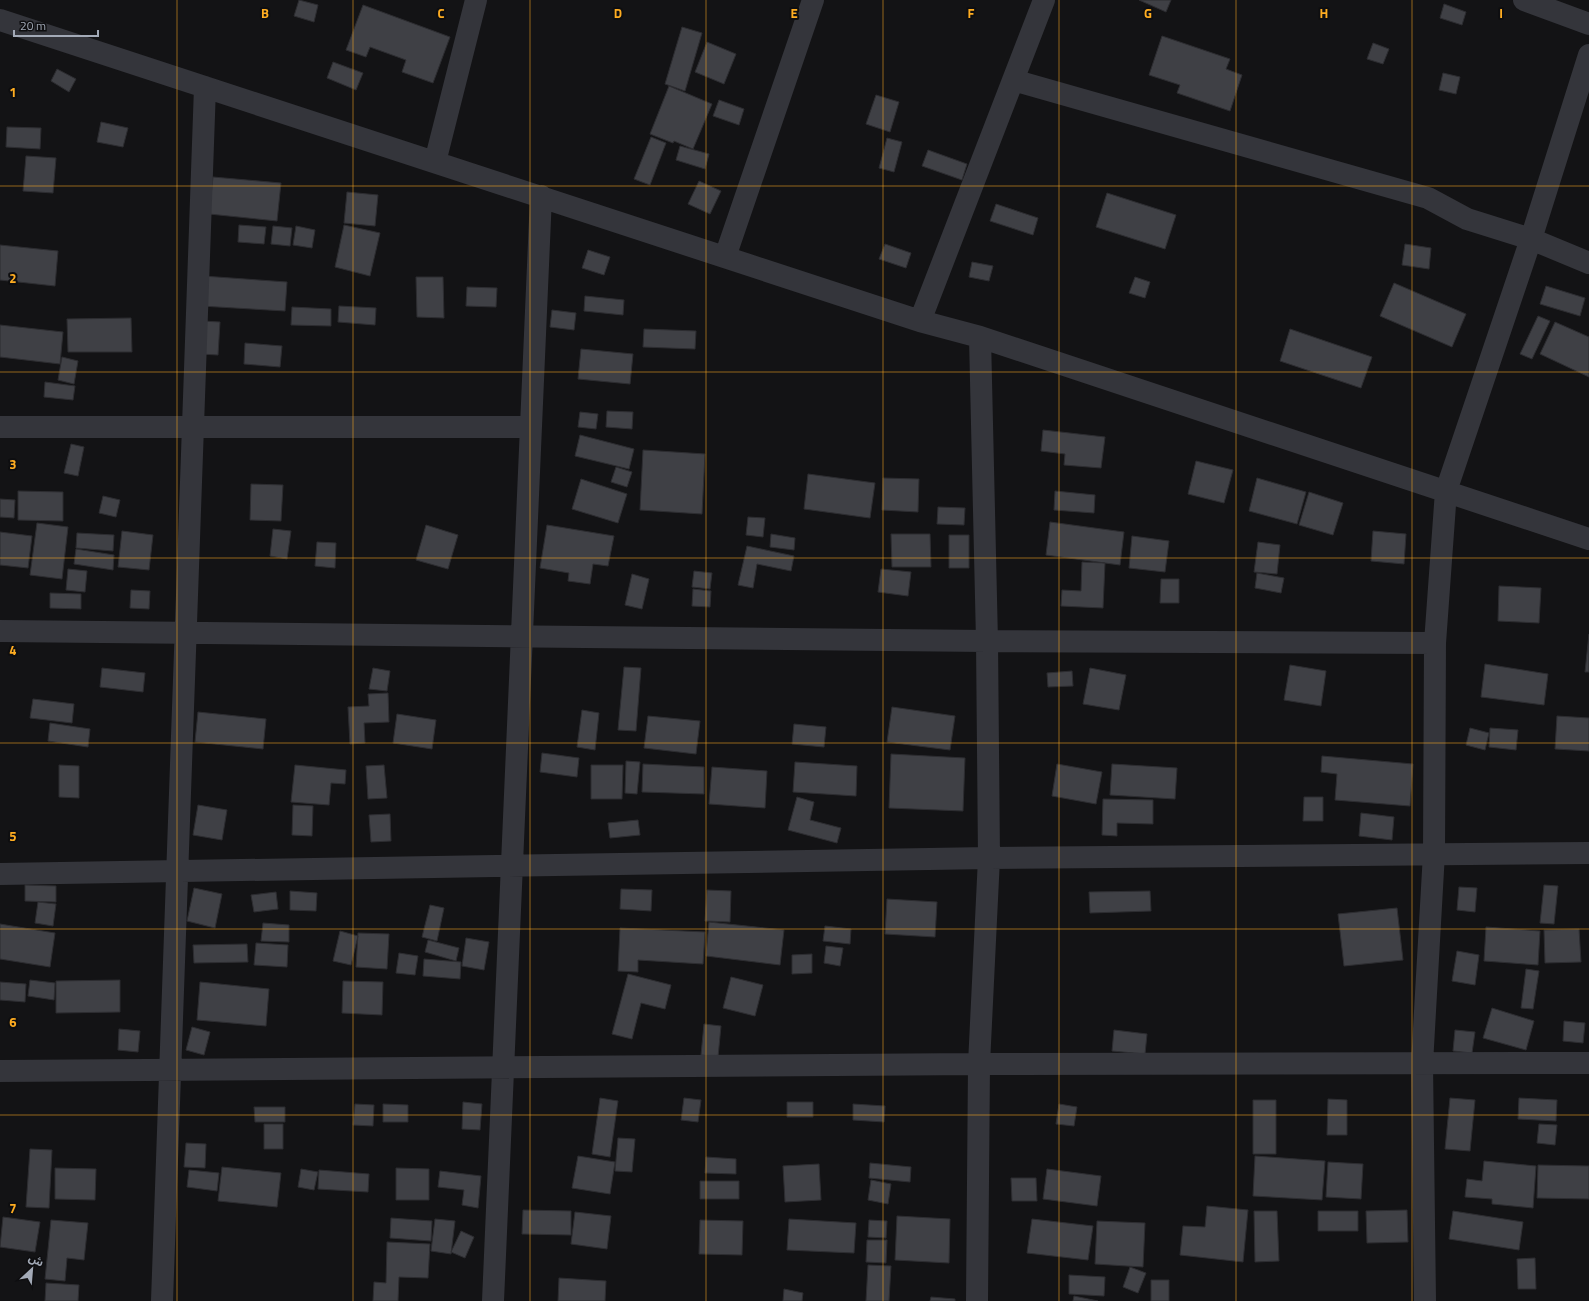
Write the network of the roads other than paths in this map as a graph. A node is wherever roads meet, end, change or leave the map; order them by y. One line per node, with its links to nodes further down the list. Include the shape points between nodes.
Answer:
1 (476, 0): 10 (street)
2 (812, 0): 13 (street)
3 (1044, 0): 8 (street)
4 (1524, 0): 6 (street)
5 (0, 20): 9 (street)
6 (1589, 24)
7 (1589, 55): 12 (street)
8 (1013, 80): 12 (street, via 1428,198 1467,219); 15 (street)
9 (205, 87): 10 (street); 18 (street)
10 (435, 162): 11 (street)
11 (541, 196): 13 (street); 19 (street)
12 (1531, 239): 14 (street); 20 (street)
13 (725, 256): 15 (street)
14 (1589, 263)
15 (920, 321): 16 (street)
16 (980, 336): 20 (street); 25 (street)
17 (0, 427): 18 (street)
18 (193, 427): 19 (street); 23 (street)
19 (531, 427): 24 (street)
20 (1446, 491): 21 (street); 26 (street)
21 (1589, 539)
22 (0, 631): 23 (street)
23 (186, 633): 24 (street); 31 (street)
24 (522, 636): 25 (street); 30 (street)
25 (987, 641): 26 (street); 29 (street)
26 (1435, 643): 27 (street)
27 (1434, 853): 28 (street); 29 (street); 35 (street)
28 (1589, 853)
29 (989, 858): 30 (street); 34 (street)
30 (512, 867): 31 (street); 36 (street)
31 (177, 872): 32 (street); 38 (street)
32 (0, 874)
33 (1589, 1063): 35 (street)
34 (979, 1064): 35 (street); 36 (street); 41 (street)
35 (1422, 1064): 42 (street)
36 (503, 1069): 38 (street); 40 (street)
37 (0, 1071): 38 (street)
38 (170, 1071): 39 (street)
39 (162, 1301)
40 (493, 1301)
41 (977, 1301)
42 (1425, 1301)

